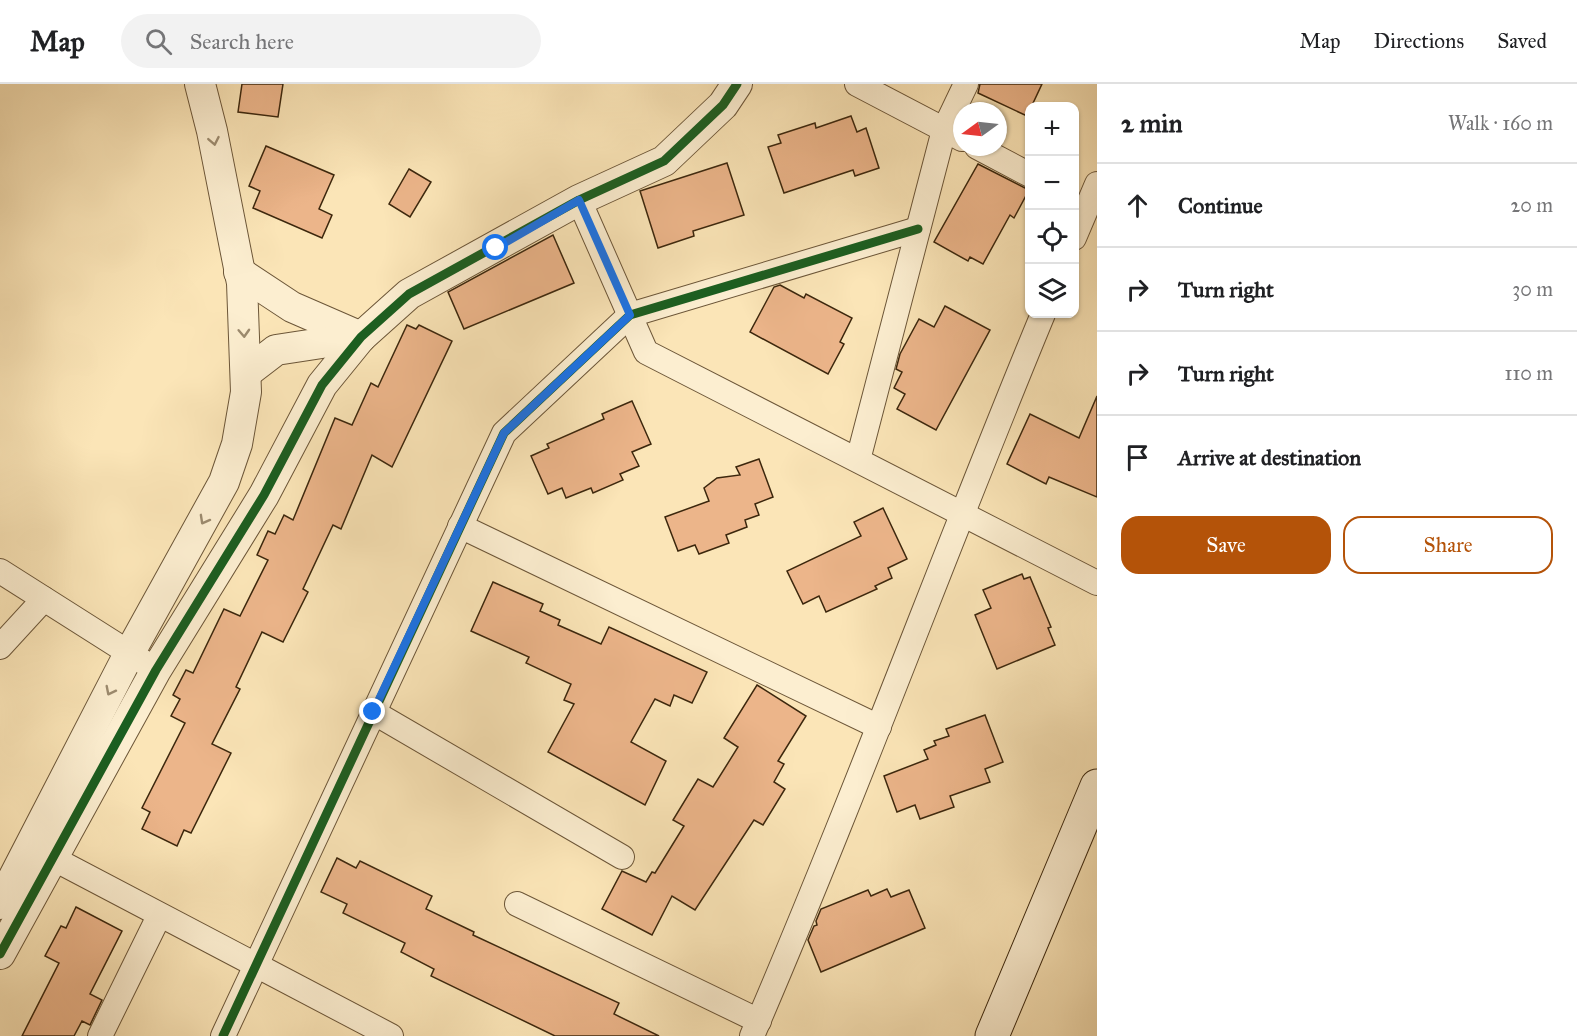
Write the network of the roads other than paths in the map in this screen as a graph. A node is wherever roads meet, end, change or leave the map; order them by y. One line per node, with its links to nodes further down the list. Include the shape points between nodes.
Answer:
1 (200, 84): 13 (street, one-way to 13)
2 (737, 84): 10 (street, via 723,105 664,160)
3 (857, 84): 6 (street)
4 (966, 84): 5 (street)
5 (961, 102)
6 (953, 134): 12 (street)
7 (994, 156): 8 (street)
8 (1025, 173)
9 (1086, 196): 11 (street)
10 (579, 200): 14 (street); 16 (street, via 409,294)
11 (1079, 220)
12 (918, 229): 14 (street); 18 (street)
13 (239, 272): 16 (street, via 292,307); 17 (street, one-way to 17)
14 (630, 315): 18 (street, via 646,352); 20 (street, via 504,433)
15 (1041, 318): 19 (street)
16 (362, 337): 17 (street, via 276,350); 26 (street, via 322,385 264,495)
17 (246, 374): 25 (street, one-way to 25, via 237,444 224,482)
18 (858, 460): 19 (street)
19 (961, 513): 22 (street); 28 (street)
20 (460, 526): 27 (street); 28 (street)
21 (0, 571): 23 (street)
22 (1097, 583)
23 (44, 599): 24 (street); 25 (street)
24 (0, 647)
25 (130, 652): 26 (street); 30 (street, one-way to 30)
26 (156, 670): 30 (street)
27 (373, 712): 31 (street); 36 (street)
28 (879, 727): 37 (street)
29 (1097, 786): 41 (main road)
30 (41, 852): 32 (street); 34 (street); 35 (street)
31 (622, 857)
32 (0, 904)
33 (517, 904): 37 (street)
34 (159, 916): 36 (street); 38 (street)
35 (0, 954)
36 (255, 967): 39 (street); 40 (street)
37 (755, 1028)
38 (100, 1036)
39 (223, 1036)
40 (391, 1036)
41 (992, 1036)

